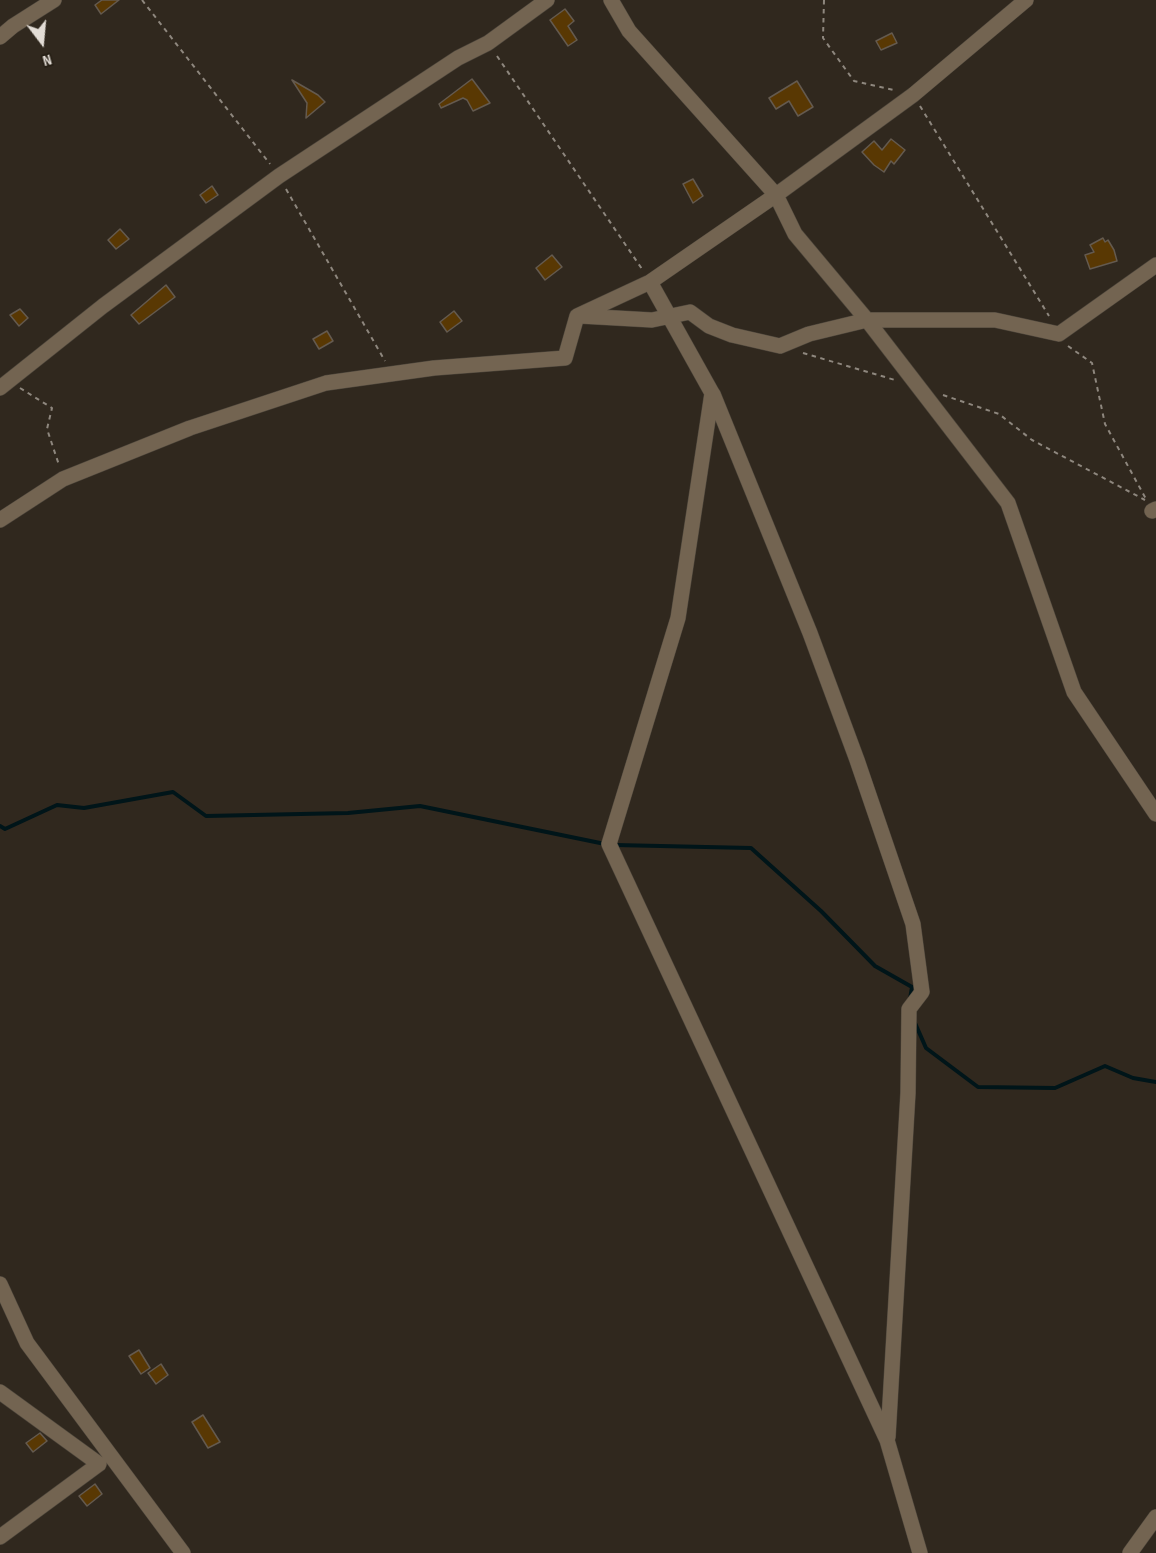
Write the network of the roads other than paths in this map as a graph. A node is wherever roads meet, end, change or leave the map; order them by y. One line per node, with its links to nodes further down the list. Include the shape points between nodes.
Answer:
1 (54, 0): 5 (street)
2 (547, 0): 12 (street, via 488,43 458,58 279,176)
3 (611, 0): 6 (street, via 629,32)
4 (1026, 0): 6 (street, via 913,95)
5 (0, 37)
6 (776, 195): 8 (street); 11 (street, via 795,234)
7 (1156, 264): 11 (street, via 1059,334 995,320)
8 (650, 282): 9 (street); 10 (street)
9 (577, 316): 10 (street, via 652,320); 14 (street, via 565,358 434,368 326,383 190,428 63,479)
10 (670, 316): 11 (street, via 690,312 709,326 732,335 780,346 809,334); 13 (street)
11 (867, 320): 15 (street, via 1008,503 1074,692)
12 (4, 384)
13 (712, 393): 18 (street, via 810,633 914,924 922,992 909,1009 908,1093); 18 (street, via 678,618 609,844)
14 (0, 520)
15 (1156, 814)
16 (0, 1284): 21 (street, via 27,1343)
17 (0, 1392): 20 (street, via 99,1464)
18 (887, 1440): 22 (street)
19 (1156, 1517): 23 (street)
20 (0, 1537)
21 (183, 1553)
22 (920, 1553)
23 (1130, 1553)

